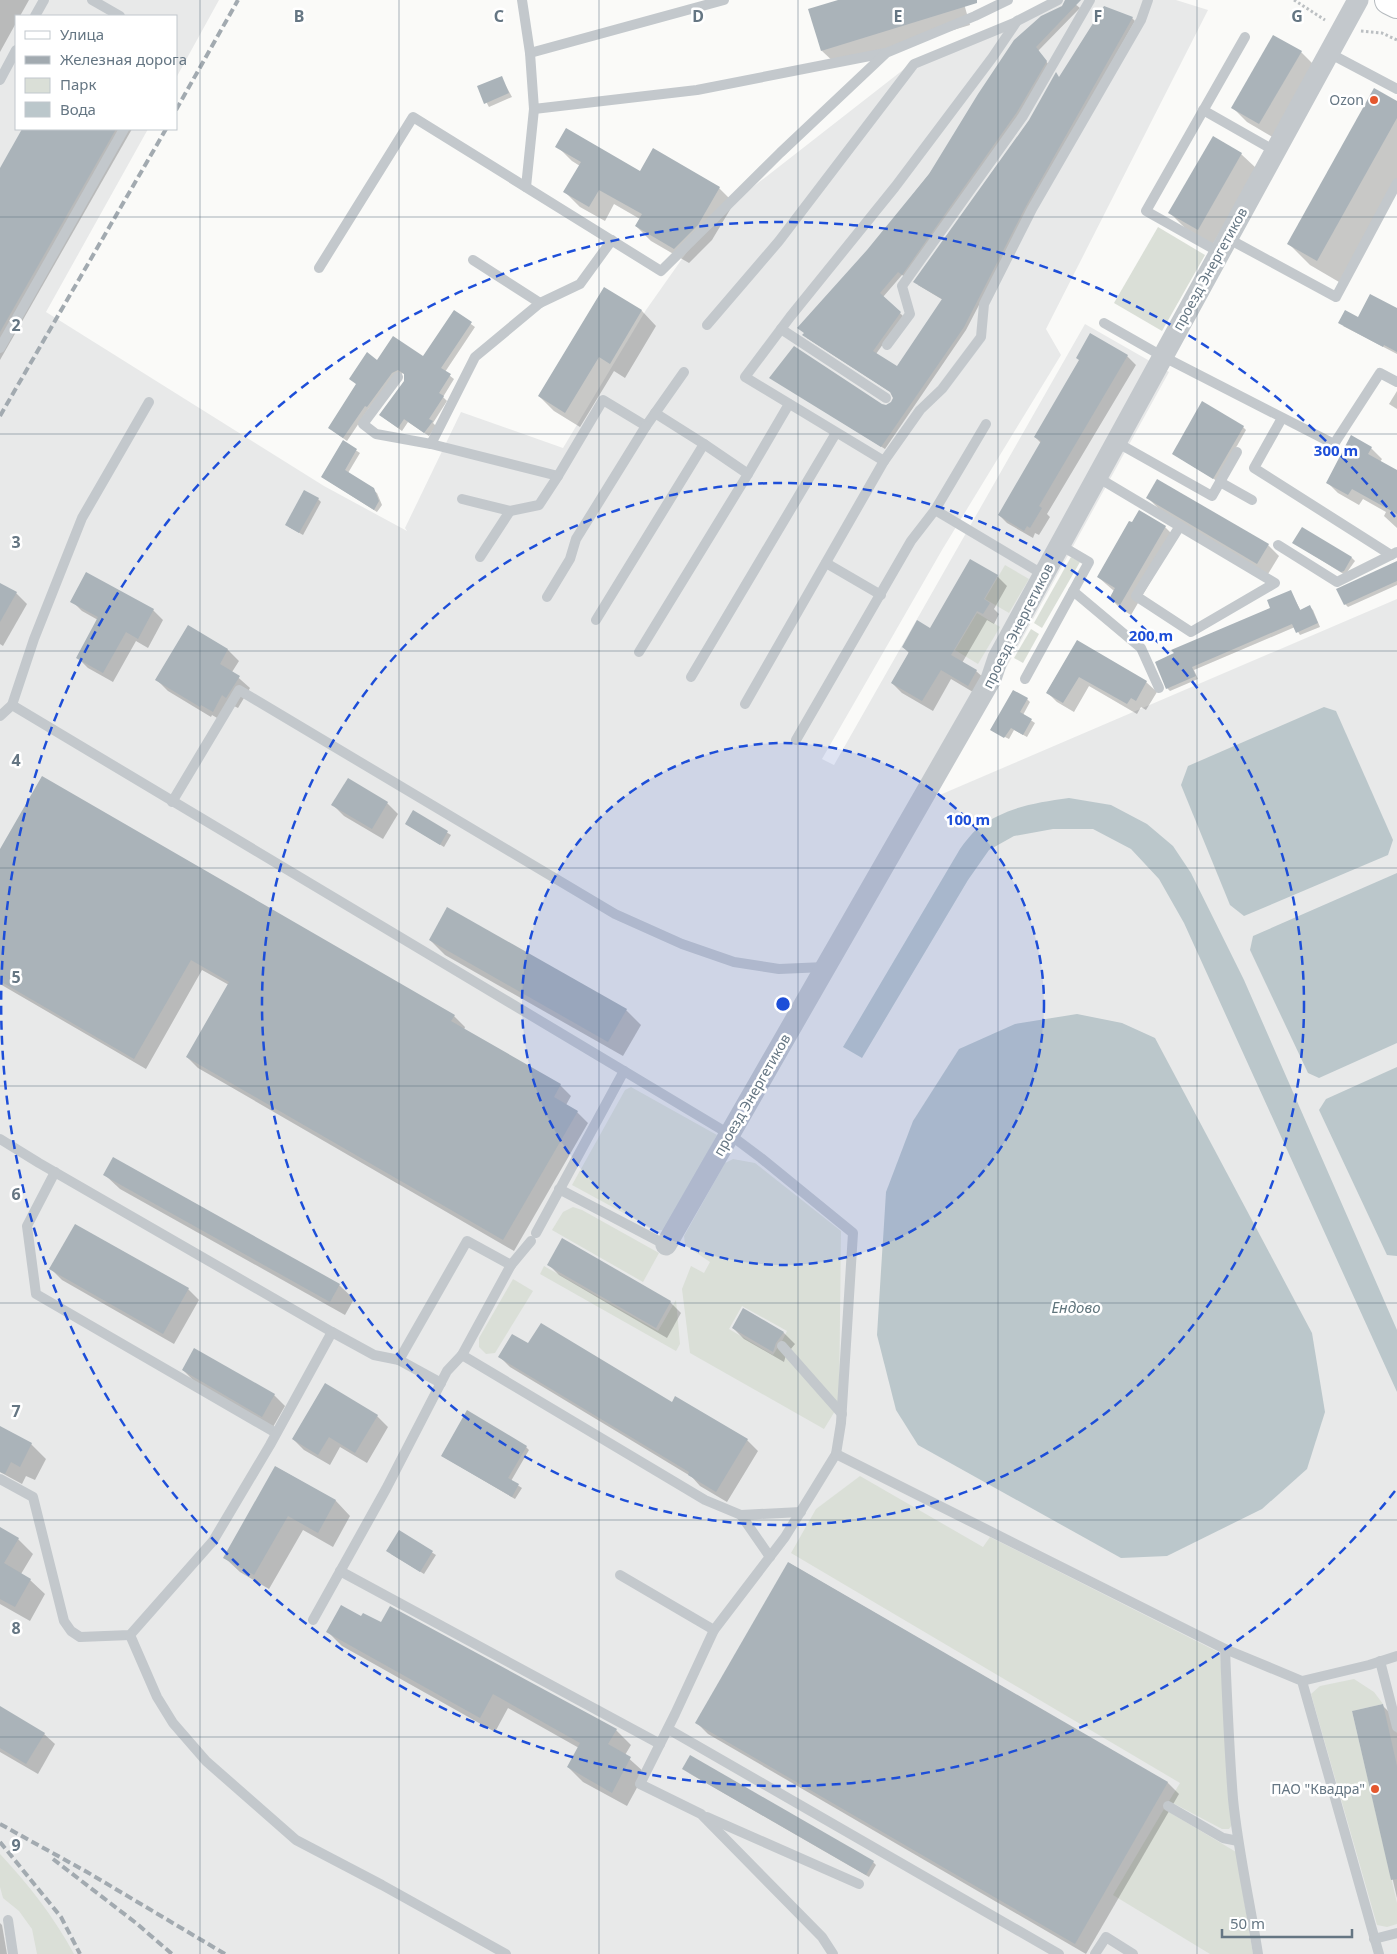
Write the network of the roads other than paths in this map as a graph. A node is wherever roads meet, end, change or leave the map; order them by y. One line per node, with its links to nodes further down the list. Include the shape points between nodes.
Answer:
1 (44, 0): 12 (lane)
2 (92, 0): 13 (lane)
3 (522, 0): 17 (lane)
4 (724, 0): 17 (lane)
5 (1008, 0): 18 (lane)
6 (1058, 0): 14 (lane)
7 (1090, 0): 36 (lane, via 1023,116 902,286 910,314)
8 (1148, 0): 54 (lane, via 1141,20 1032,209 984,304 981,337 942,389 920,410)
9 (1358, 0): 19 (street, проезд Энергетиков)
10 (1390, 0): 11 (main road)
11 (1397, 4)
12 (36, 15)
13 (118, 15)
14 (1017, 21): 34 (lane, via 914,64 779,241); 35 (lane, via 895,187)
15 (1245, 37): 23 (lane)
16 (15, 52): 20 (lane)
17 (530, 53): 22 (lane)
18 (886, 53): 22 (lane, via 697,90); 28 (lane, via 661,271)
19 (1329, 53): 21 (lane); 25 (street, проезд Энергетиков)
20 (0, 80)
21 (1397, 89)
22 (534, 109): 27 (lane)
23 (1203, 110): 25 (lane); 29 (lane, via 1146,211)
24 (123, 130): 37 (lane)
25 (1275, 151): 29 (street, проезд Энергетиков)
26 (1397, 185): 29 (lane, via 1336,297)
27 (526, 187): 28 (lane); 31 (lane, via 413,118)
28 (612, 240): 32 (lane, via 580,284)
29 (1223, 245): 38 (street, проезд Энергетиков)
30 (473, 260): 32 (lane)
31 (319, 268)
32 (540, 303): 51 (lane, via 475,357)
33 (1104, 323): 38 (lane)
34 (707, 325)
35 (781, 330): 42 (lane); 44 (lane, via 745,377)
36 (887, 345)
37 (0, 348)
38 (1162, 356): 46 (lane); 50 (street, проезд Энергетиков)
39 (684, 372): 45 (lane)
40 (398, 377): 51 (lane, via 364,424 376,434)
41 (1397, 382): 46 (lane, via 1380,373 1334,444)
42 (886, 398)
43 (149, 402): 79 (lane, via 82,518)
44 (789, 404): 49 (lane); 55 (lane)
45 (655, 413): 48 (lane); 52 (lane)
46 (1282, 418): 66 (lane, via 1254,468)
47 (986, 424): 61 (lane)
48 (646, 426): 56 (lane, via 604,400); 72 (lane, via 576,539 570,559)
49 (836, 433): 54 (lane); 75 (lane)
50 (1116, 442): 57 (street, проезд Энергетиков); 58 (lane, via 1212,496)
51 (431, 444): 56 (lane)
52 (704, 444): 55 (lane); 73 (lane)
53 (1237, 452): 58 (lane)
54 (884, 461): 68 (lane)
55 (748, 474): 74 (lane)
56 (558, 476): 62 (lane, via 539,506)
57 (1097, 477): 63 (lane); 64 (street, проезд Энергетиков)
58 (1220, 482): 60 (lane)
59 (462, 499): 62 (lane)
60 (1252, 500)
61 (935, 510): 69 (lane); 71 (lane)
62 (510, 511): 67 (lane)
63 (1180, 526): 63 (lane, via 1220,550 1275,583 1191,632 1136,596)
64 (1060, 545): 69 (street, проезд Энергетиков); 70 (lane, via 1088,562)
65 (1278, 545): 66 (lane, via 1337,582)
66 (1394, 553)
67 (480, 557)
68 (826, 563): 71 (lane); 78 (lane)
69 (1044, 575): 83 (street, проезд Энергетиков, via 998,658 991,679)
70 (1073, 591): 76 (lane); 77 (lane, via 1141,648)
71 (880, 594): 81 (lane)
72 (547, 597)
73 (596, 620)
74 (639, 652)
75 (691, 676)
76 (1025, 679)
77 (1159, 688)
78 (745, 704)
79 (12, 705): 80 (lane); 82 (lane)
80 (0, 716)
81 (796, 740)
82 (172, 802): 83 (lane, via 239,690 615,914 682,944 734,962 780,969); 84 (lane)
83 (825, 967): 85 (street, проезд Энергетиков)
84 (624, 1071): 85 (lane); 88 (lane)
85 (729, 1134): 89 (street, проезд Энергетиков); 96 (lane, via 853,1233)
86 (0, 1139): 87 (lane)
87 (55, 1172): 91 (lane); 97 (lane, via 27,1226 36,1294)
88 (559, 1189): 89 (lane); 90 (lane, via 534,1237)
89 (666, 1245)
90 (511, 1264): 93 (lane); 94 (lane, via 467,1240)
91 (332, 1332): 94 (lane, via 374,1355); 97 (lane)
92 (782, 1346): 96 (lane)
93 (462, 1355): 95 (lane); 101 (lane, via 705,1500)
94 (398, 1360): 95 (lane)
95 (441, 1383): 103 (lane)
96 (842, 1414): 98 (lane)
97 (276, 1433): 107 (lane, via 213,1541)
98 (836, 1454): 100 (lane); 108 (lane)
99 (0, 1479): 107 (lane, via 33,1497 64,1621 71,1631 80,1637)
100 (801, 1512): 101 (lane); 102 (lane)
101 (741, 1515): 102 (lane)
102 (770, 1557): 106 (lane)
103 (340, 1571): 105 (lane); 114 (lane)
104 (620, 1575): 106 (lane)
105 (313, 1620)
106 (714, 1630): 113 (lane)
107 (130, 1636): 123 (lane, via 157,1697 173,1723 206,1761 296,1840)
108 (1225, 1649): 111 (lane); 117 (lane)
109 (1397, 1656): 110 (lane)
110 (1380, 1661): 111 (lane); 112 (lane)
111 (1302, 1681): 121 (lane)
112 (1397, 1727)
113 (668, 1729): 114 (lane); 125 (lane)
114 (660, 1744): 116 (lane, via 640,1784)
115 (1168, 1806): 117 (lane, via 1223,1838)
116 (701, 1814): 118 (lane); 124 (lane, via 822,1936)
117 (1238, 1842): 128 (lane)
118 (859, 1884)
119 (8, 1920): 122 (lane)
120 (1397, 1933): 121 (lane)
121 (1374, 1939): 129 (lane)
122 (13, 1954)
123 (506, 1954)
124 (833, 1954)
125 (1060, 1954)
126 (1095, 1954): 127 (lane, via 1106,1937)
127 (1133, 1954)
128 (1258, 1954)
129 (1379, 1954)

